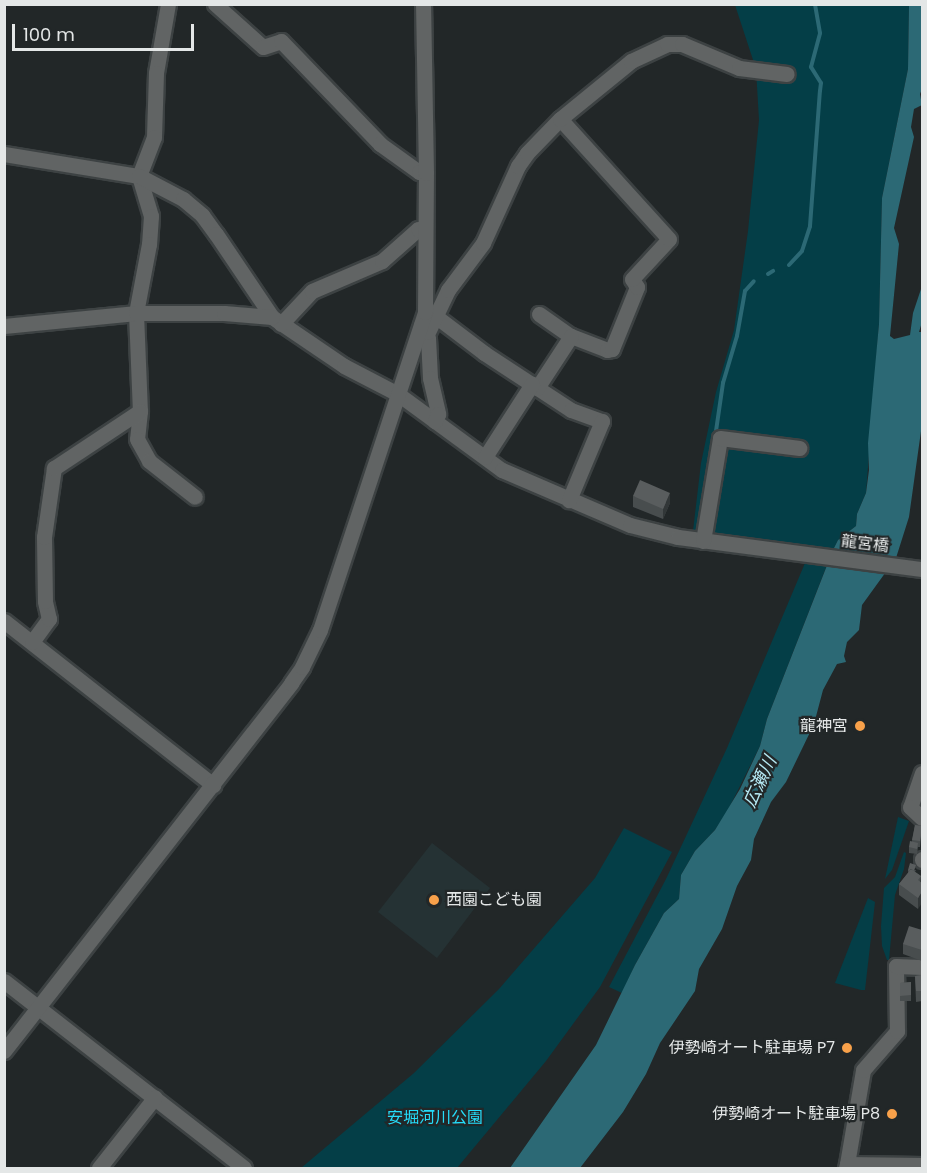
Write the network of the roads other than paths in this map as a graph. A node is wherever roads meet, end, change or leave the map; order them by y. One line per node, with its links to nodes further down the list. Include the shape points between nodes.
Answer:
1 (168, 4): 8 (street, via 156,73 154,137)
2 (215, 4): 7 (street, via 263,47 281,41 380,144)
3 (423, 4): 7 (street)
4 (787, 74): 5 (street, via 739,68 682,44 667,44 631,61)
5 (560, 119): 13 (street, via 526,153 483,243); 15 (street, via 669,239 632,279 638,287 612,349)
6 (4, 154): 8 (street)
7 (426, 173): 9 (street)
8 (139, 176): 10 (street, via 151,216); 12 (street, via 183,199 202,215)
9 (425, 230): 12 (street, via 418,229 382,261 312,291); 13 (street)
10 (136, 313): 12 (street, via 224,313); 14 (street); 18 (street)
11 (538, 314): 15 (street)
12 (277, 321): 17 (street, 龍宮橋, via 344,366)
13 (427, 322): 16 (street); 17 (street); 19 (street, via 430,378 438,414)
14 (4, 326)
15 (571, 336): 16 (street)
16 (534, 386): 21 (street); 23 (street, via 572,410 602,422)
17 (398, 394): 19 (street, 龍宮橋); 29 (street, via 332,600 312,650)
18 (140, 411): 22 (street, via 137,439 149,461); 27 (street, via 54,468 44,537 49,619)
19 (435, 421): 21 (street, 龍宮橋)
20 (799, 448): 24 (street, via 720,438)
21 (485, 457): 23 (street, 龍宮橋, via 502,470)
22 (195, 497)
23 (569, 500): 24 (street, 龍宮橋, via 630,525)
24 (703, 541): 25 (street, 龍宮橋)
25 (922, 569)
26 (4, 621): 27 (street)
27 (32, 642): 29 (street)
28 (922, 773): 30 (street, via 910,807)
29 (213, 785): 33 (street)
30 (922, 818)
31 (922, 967): 37 (street, via 896,966 897,1031 863,1070)
32 (4, 981): 33 (street)
33 (39, 1008): 34 (street); 35 (street)
34 (4, 1051)
35 (154, 1097): 38 (street); 39 (street)
36 (922, 1165): 37 (street)
37 (847, 1166)
38 (99, 1168)
39 (244, 1168)

